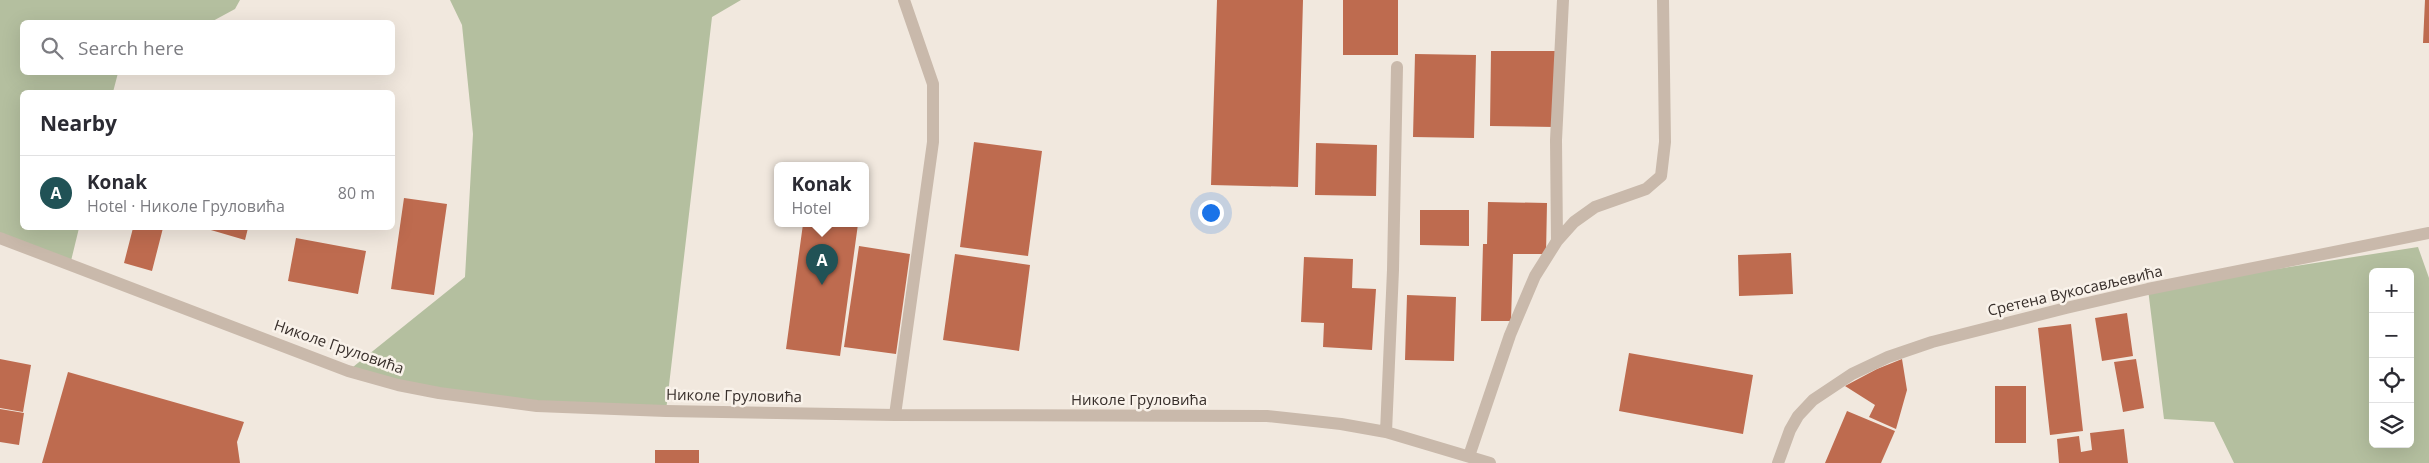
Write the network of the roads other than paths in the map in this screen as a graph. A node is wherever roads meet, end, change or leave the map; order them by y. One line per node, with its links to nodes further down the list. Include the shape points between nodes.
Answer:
1 (904, 0): 8 (street, via 933,84 933,142)
2 (1563, 0): 7 (street, via 1556,140)
3 (1664, 0): 7 (street, via 1665,142 1661,176 1646,189 1595,207 1574,222)
4 (1396, 66): 9 (street, via 1393,270)
5 (2429, 233): 12 (street, Сретена Вукосављевића, via 2084,304 1932,342 1888,357 1852,374 1813,400 1790,430)
6 (0, 238): 8 (street, Николе Груловића, via 348,371 398,385 537,406)
7 (1557, 241): 10 (street, via 1531,284 1510,335)
8 (895, 415): 9 (street, Николе Груловића, via 1267,416)
9 (1386, 432): 10 (street, Николе Груловића)
10 (1469, 456): 11 (street, Николе Груловића)
11 (1490, 463)
12 (1778, 463)

